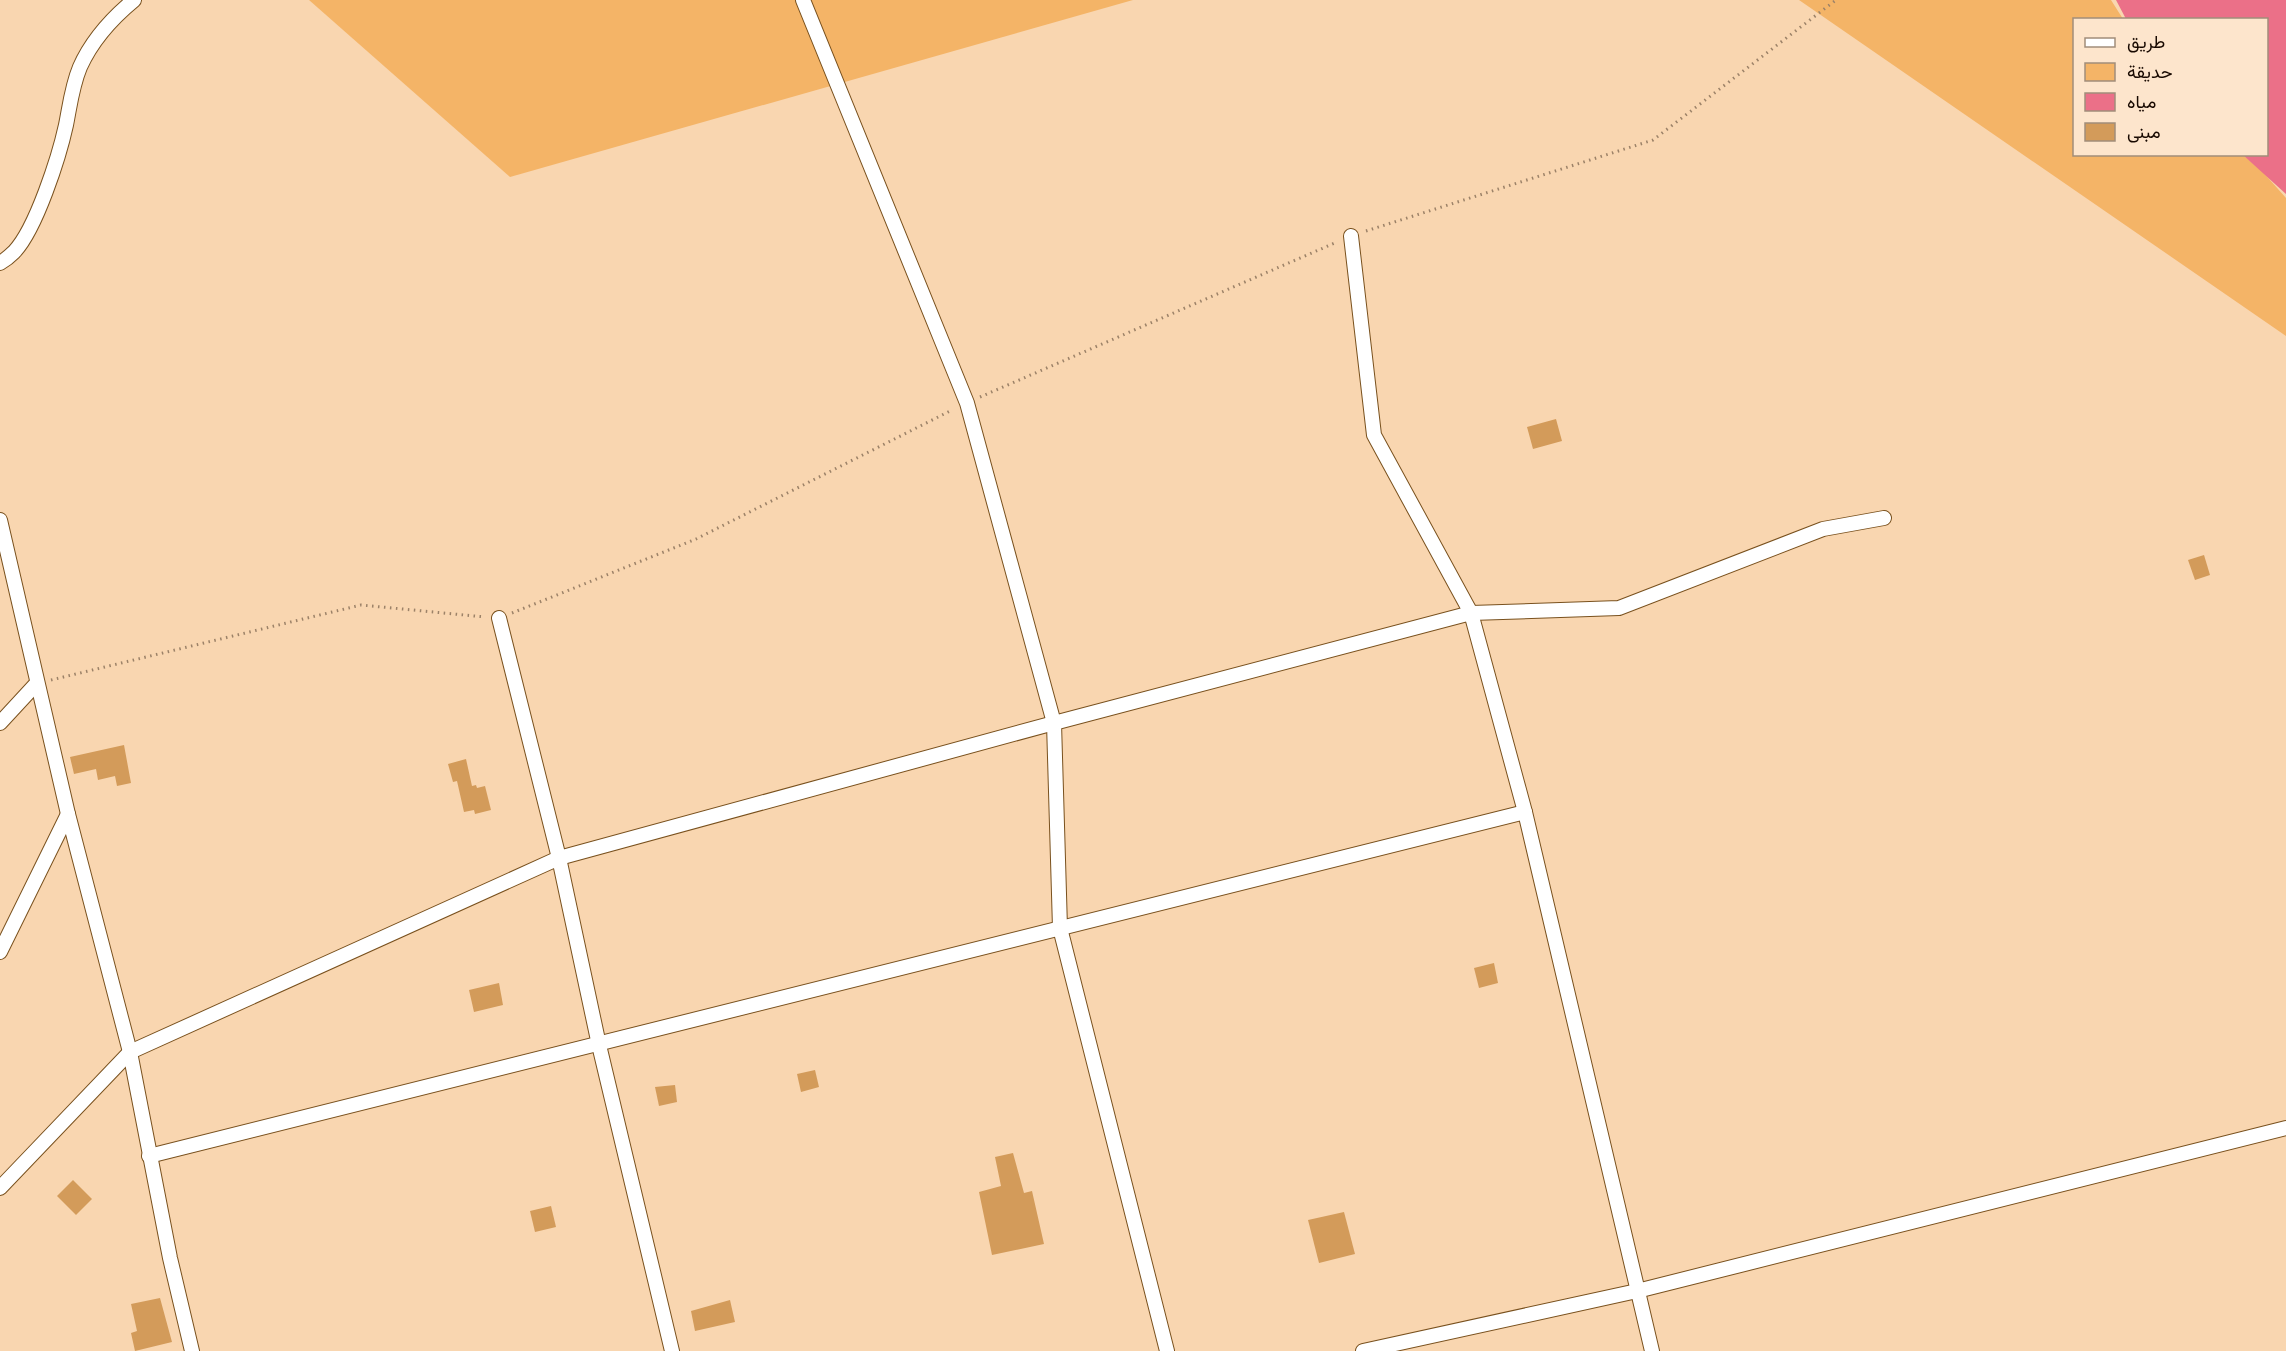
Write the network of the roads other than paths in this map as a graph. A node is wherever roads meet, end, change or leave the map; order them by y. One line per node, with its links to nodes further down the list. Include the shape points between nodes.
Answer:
1 (134, 0): 4 (street, via 88,50 73,86 58,154 42,200 15,251)
2 (802, 0): 11 (street, via 967,403)
3 (1351, 236): 7 (street, via 1374,435)
4 (0, 263)
5 (1884, 518): 7 (street, via 1823,529 1620,608)
6 (0, 520): 9 (street)
7 (1471, 613): 11 (street); 12 (street)
8 (499, 618): 14 (street)
9 (37, 683): 10 (street); 13 (street)
10 (0, 723)
11 (1054, 723): 14 (street); 15 (street)
12 (1526, 812): 15 (street); 22 (street)
13 (68, 814): 16 (street); 18 (street)
14 (560, 858): 17 (street); 18 (street)
15 (1060, 928): 17 (street); 25 (street)
16 (0, 952)
17 (599, 1045): 20 (street); 24 (street)
18 (130, 1052): 20 (street); 21 (street)
19 (2286, 1128): 22 (street)
20 (149, 1156): 23 (street)
21 (0, 1188)
22 (1637, 1290): 26 (street); 27 (street)
23 (192, 1351)
24 (672, 1351)
25 (1167, 1351)
26 (1363, 1351)
27 (1652, 1351)

